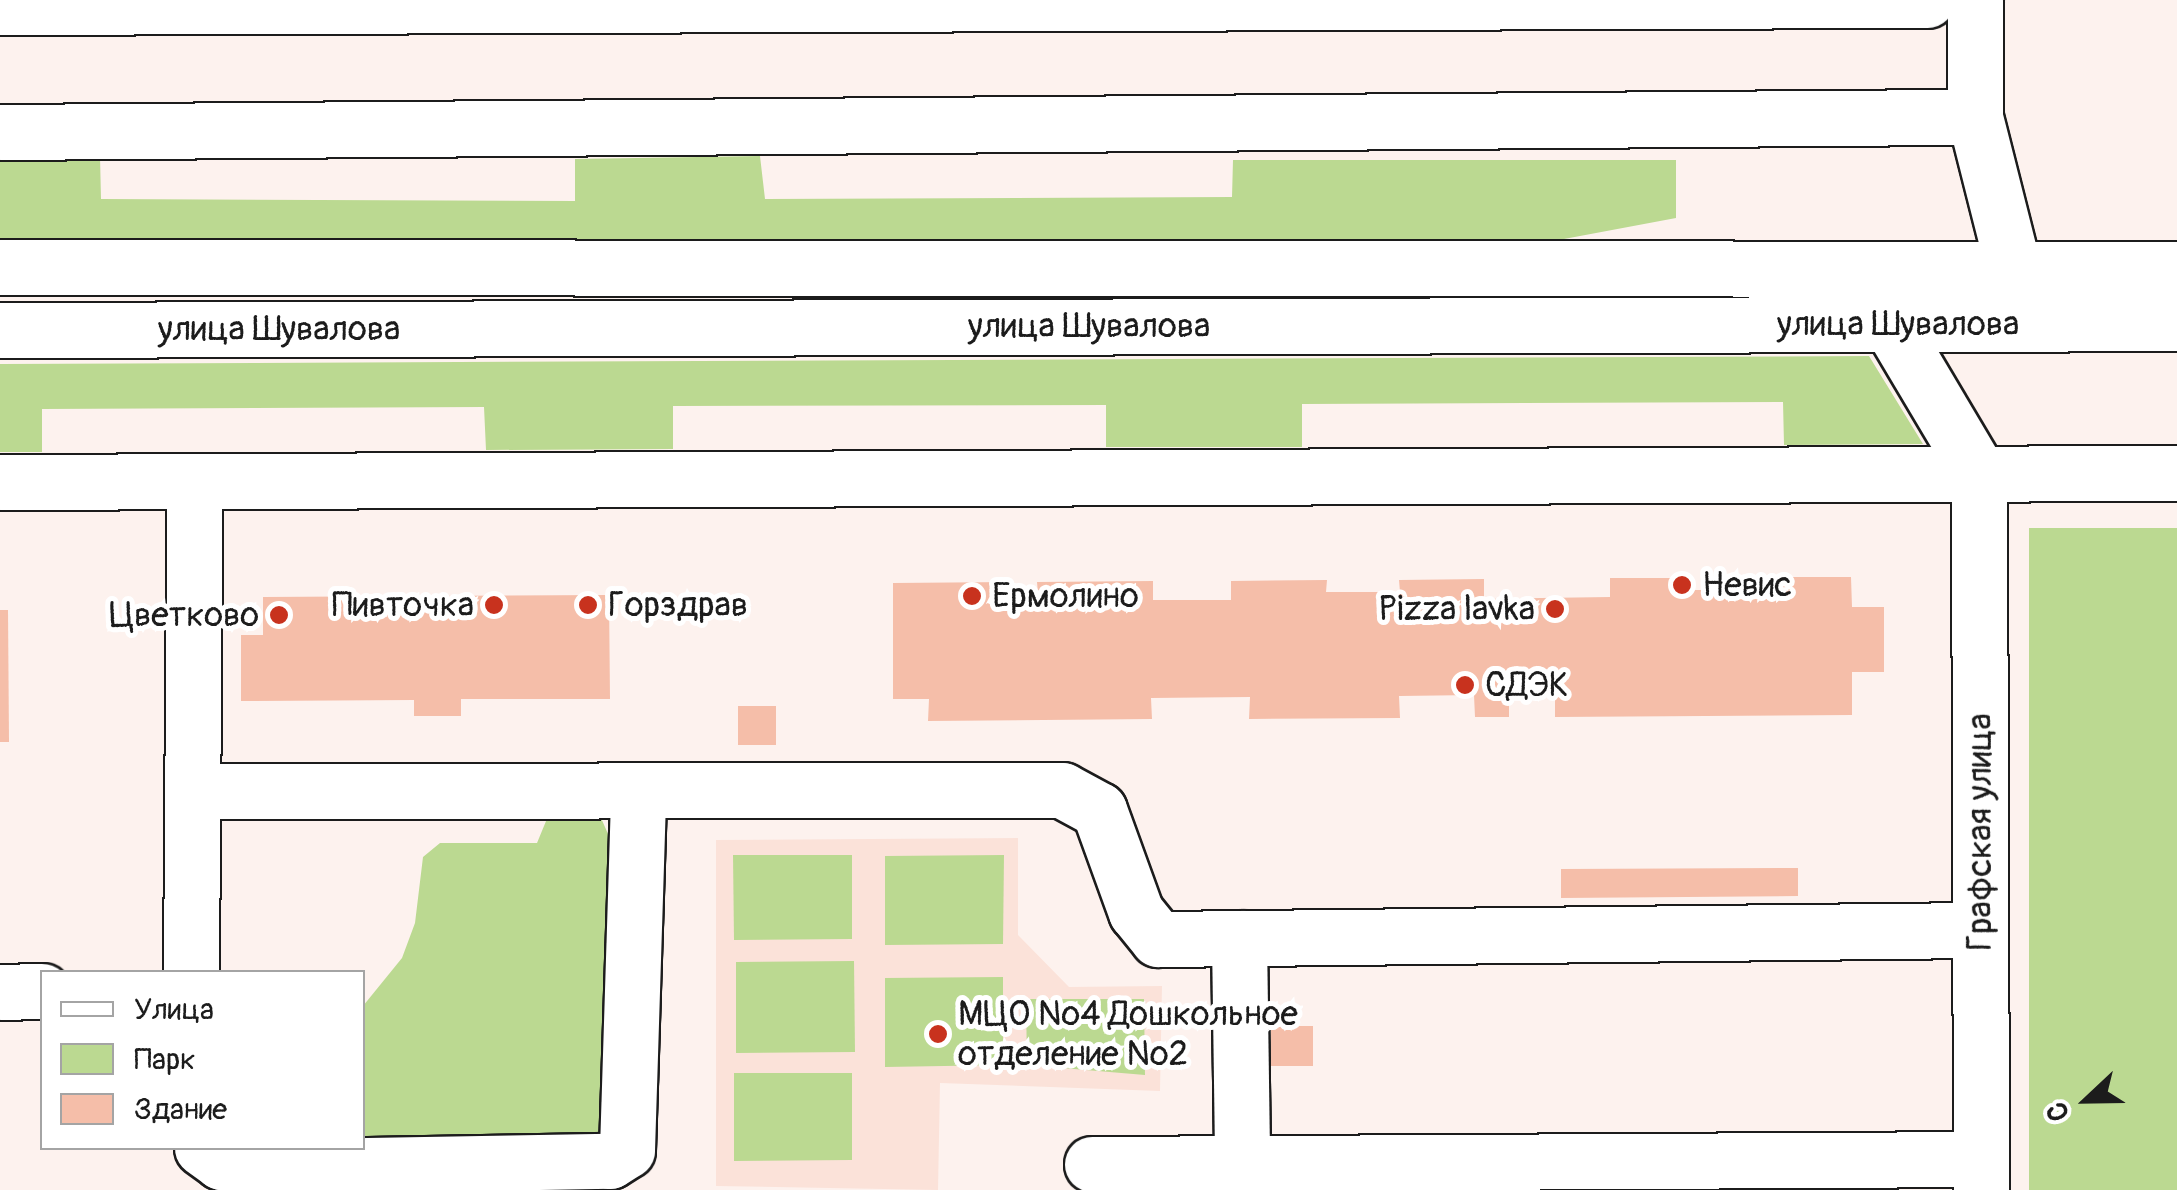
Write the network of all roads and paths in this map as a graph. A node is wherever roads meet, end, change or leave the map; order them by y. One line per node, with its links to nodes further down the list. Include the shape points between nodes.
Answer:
1 (1927, 0): 4 (street)
2 (1975, 0): 6 (street)
3 (416, 2): 4 (street); 5 (street)
4 (704, 3)
5 (0, 7)
6 (1974, 116): 7 (street); 9 (street)
7 (0, 132)
8 (0, 267): 9 (street, улица Шувалова)
9 (2013, 268): 10 (street, улица Шувалова)
10 (2177, 269)
11 (2177, 323): 12 (street, улица Шувалова)
12 (1890, 324): 13 (street, улица Шувалова); 14 (street)
13 (0, 330)
14 (1980, 474): 15 (street); 16 (street); 20 (street, Графская улица)
15 (2177, 474)
16 (194, 481): 17 (street); 18 (street)
17 (0, 482)
18 (192, 792): 19 (street); 22 (street)
19 (638, 794): 21 (street, via 1084,795 1114,834 1146,930 1158,939); 25 (street, via 627,1150 610,1161 253,1167 221,1162)
20 (1980, 930): 21 (street); 28 (street, Графская улица)
21 (1240, 938): 26 (street)
22 (191, 970)
23 (40, 991): 24 (street)
24 (0, 992)
25 (205, 1150)
26 (1242, 1163): 27 (street); 28 (street)
27 (1092, 1164)
28 (1981, 1175)

